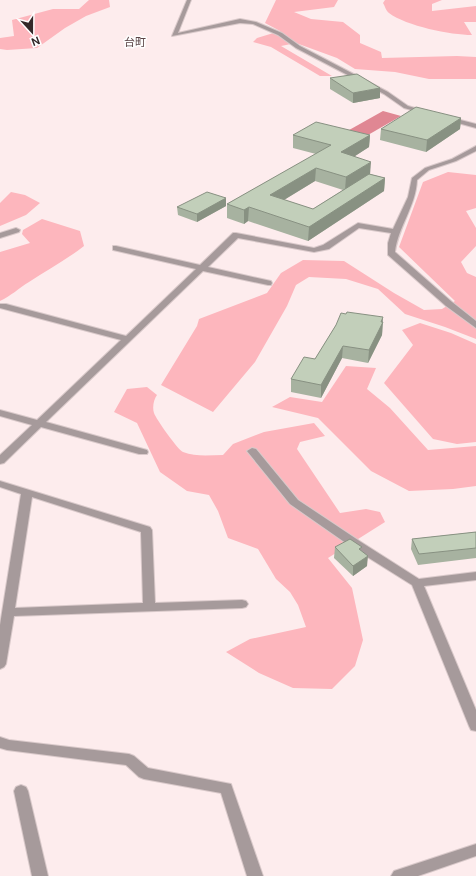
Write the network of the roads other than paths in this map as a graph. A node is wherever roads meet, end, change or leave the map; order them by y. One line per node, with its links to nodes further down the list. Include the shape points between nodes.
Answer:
1 (189, 0): 2 (street, via 174,35 240,21 254,23 280,34 386,93 406,107)
2 (434, 114)
3 (441, 116): 4 (street)
4 (476, 126)
5 (476, 148): 7 (street, via 427,170 414,179 414,187)
6 (16, 230): 8 (street)
7 (396, 232): 10 (street, via 358,225 326,246 314,250 236,235); 13 (street, via 391,253)
8 (0, 236)
9 (116, 248): 10 (street)
10 (202, 268): 11 (street); 14 (street)
11 (268, 283)
12 (3, 306): 14 (street)
13 (476, 325)
14 (128, 339): 16 (street)
15 (0, 414): 16 (street)
16 (38, 424): 18 (street); 19 (street)
17 (252, 451): 23 (street, via 294,502)
18 (143, 452)
19 (0, 461)
20 (0, 484): 21 (street)
21 (27, 492): 25 (street, via 146,530); 26 (street)
22 (476, 576): 23 (street)
23 (418, 583): 28 (street)
24 (242, 604): 25 (street)
25 (149, 608): 26 (street)
26 (8, 612): 27 (street)
27 (0, 664)
28 (476, 726)
29 (0, 742): 33 (street, via 7,745 129,760 144,773 226,788)
30 (21, 791): 32 (street)
31 (476, 850): 34 (street)
32 (40, 876)
33 (255, 876)
34 (399, 876)

